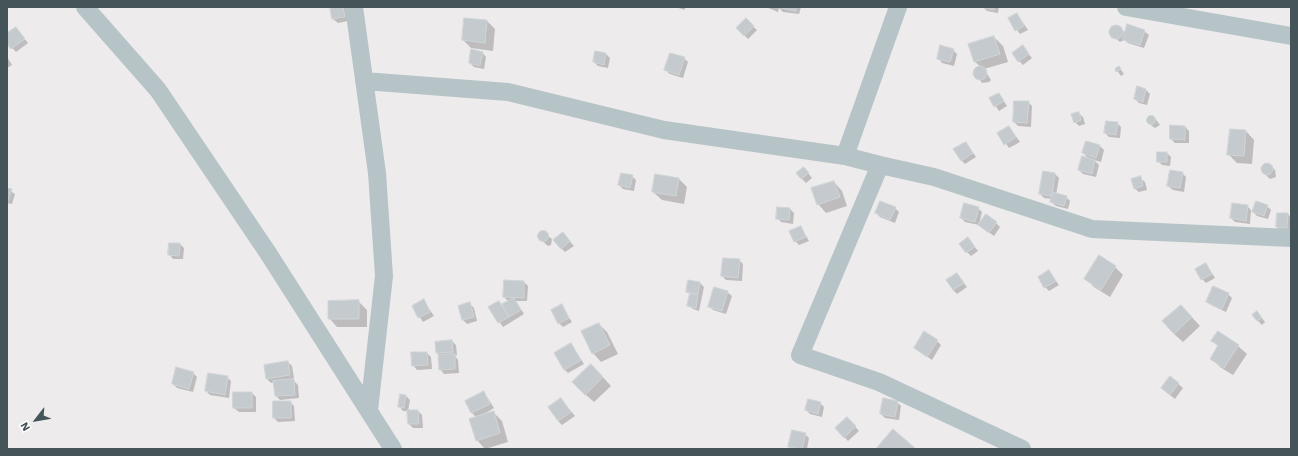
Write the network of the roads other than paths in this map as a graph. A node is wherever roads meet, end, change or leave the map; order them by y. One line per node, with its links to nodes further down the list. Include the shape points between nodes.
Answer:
1 (85, 7): 10 (street, via 158,90 268,253)
2 (354, 7): 6 (street)
3 (898, 7): 7 (street)
4 (1126, 7): 5 (street)
5 (1291, 36)
6 (364, 81): 7 (street, via 508,92 664,130); 10 (street, via 377,173 384,276)
7 (845, 156): 8 (street)
8 (880, 165): 9 (street, via 934,177 1092,229); 12 (street, via 800,355 879,382)
9 (1291, 238)
10 (369, 410): 11 (street)
11 (393, 449)
12 (1022, 449)

